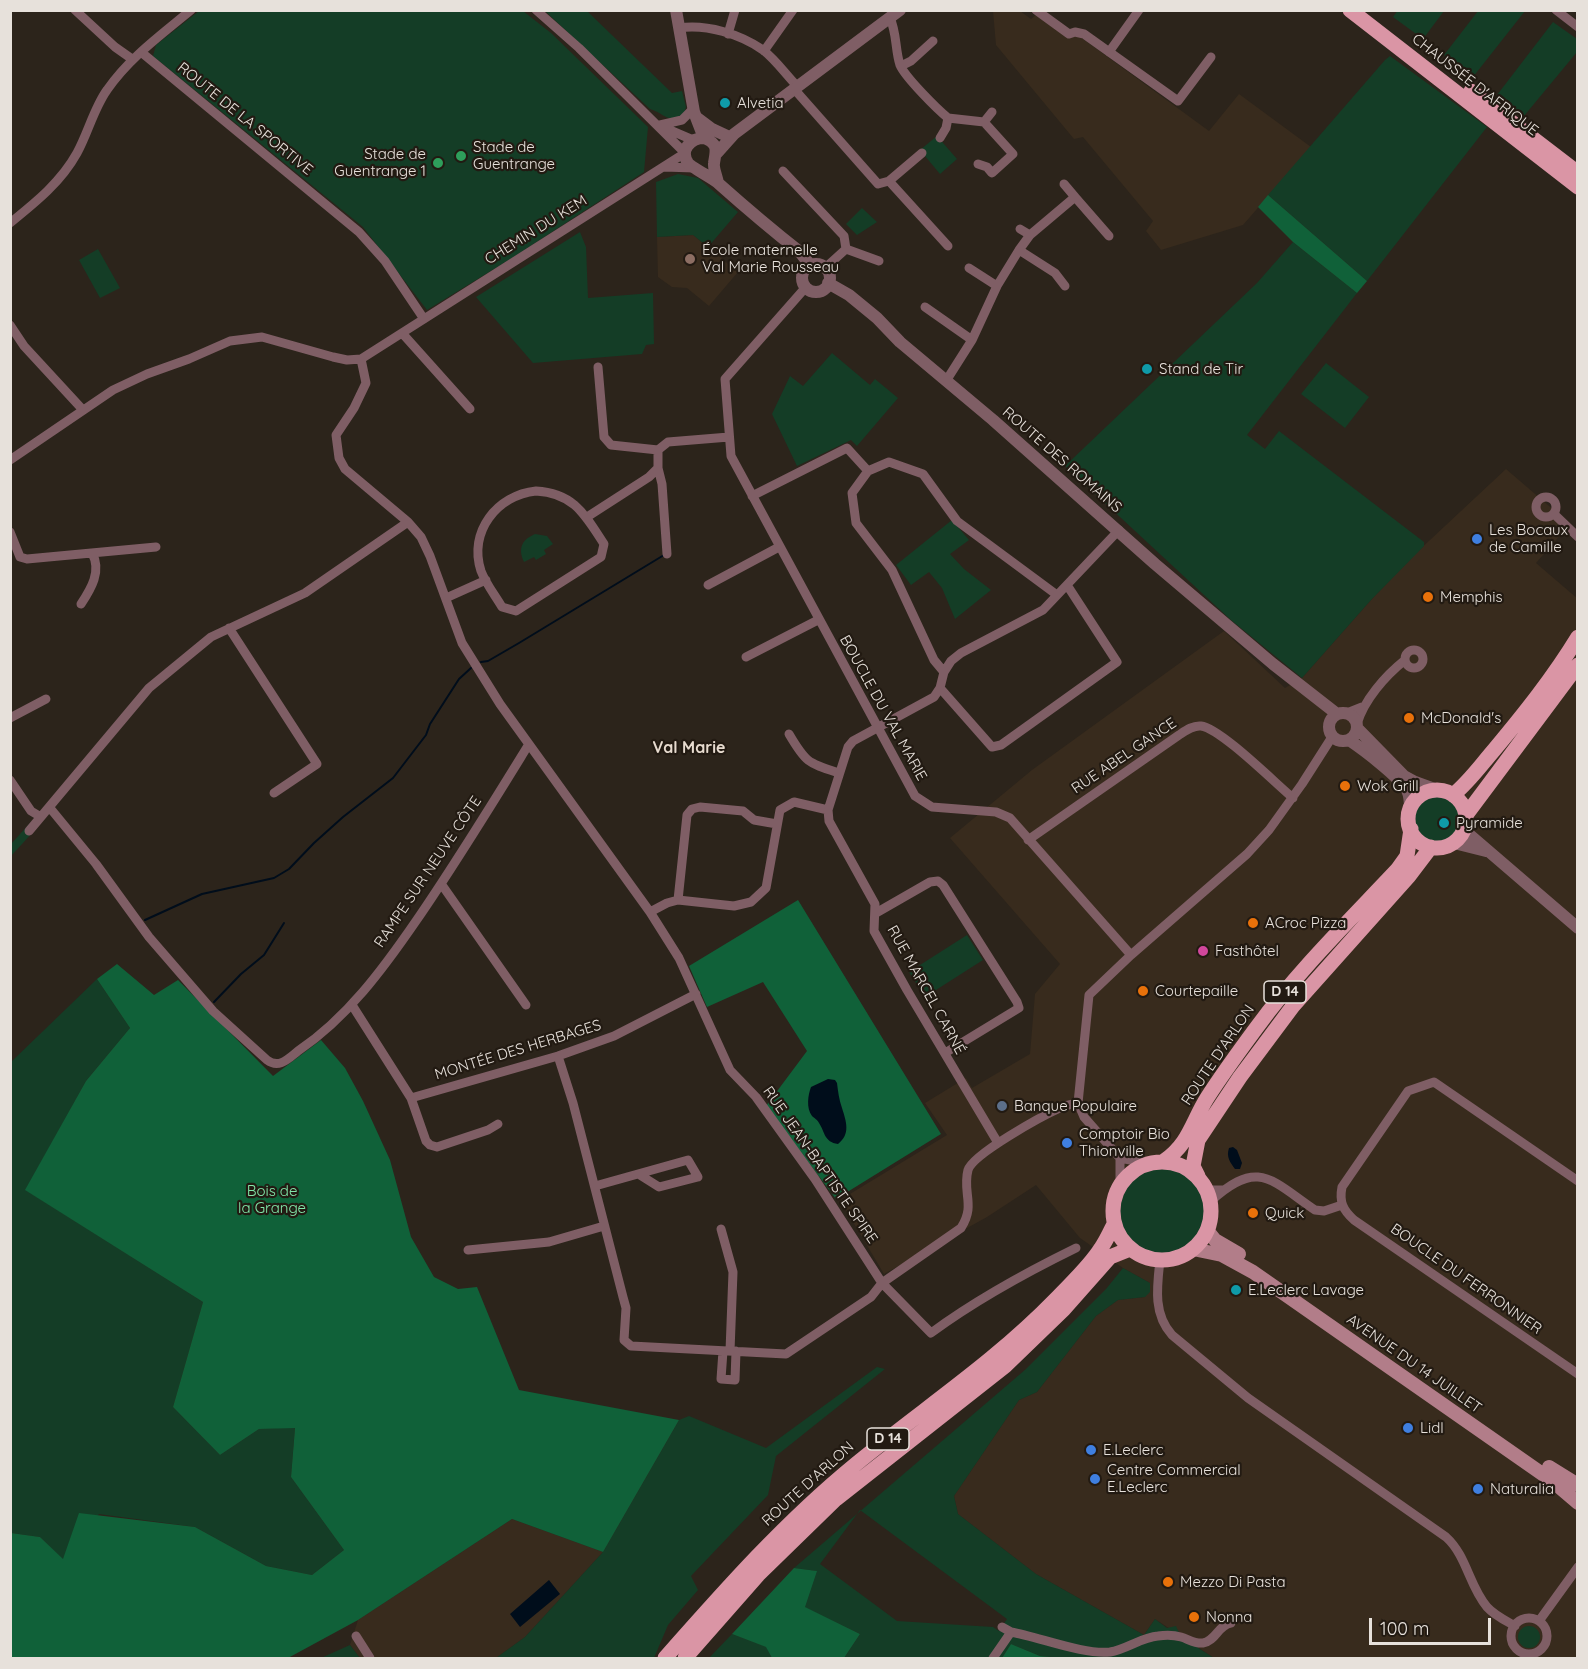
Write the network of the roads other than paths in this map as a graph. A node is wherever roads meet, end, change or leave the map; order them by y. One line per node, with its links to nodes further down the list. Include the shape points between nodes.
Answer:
1 (75, 10): 21 (street)
2 (191, 10): 18 (street)
3 (536, 10): 28 (street)
4 (675, 10): 14 (street)
5 (735, 10): 15 (street)
6 (793, 10): 17 (street)
7 (1036, 10): 19 (street, via 1069,34 1084,34)
8 (1139, 10): 19 (street)
9 (1350, 10): 43 (main road, CHAUSSÉE D'AFRIQUE)
10 (1367, 10): 39 (main road, CHAUSSÉE D'AFRIQUE)
11 (1556, 10): 13 (street)
12 (895, 14): 22 (street, via 893,26); 23 (street)
13 (1578, 27)
14 (679, 28): 15 (street, via 705,27); 25 (street)
15 (728, 34): 17 (street)
16 (933, 41): 22 (street)
17 (764, 51): 23 (street)
18 (141, 52): 21 (street); 61 (street, ROUTE DE LA SPORTIVE, via 359,232 385,261)
19 (1109, 52): 20 (street, via 1178,101)
20 (1210, 57)
21 (132, 59): 45 (street, via 105,92 76,154 56,183)
22 (901, 66): 26 (street)
23 (796, 89): 29 (street); 40 (street, via 878,184)
24 (992, 112): 27 (street)
25 (694, 113): 28 (street, via 682,120); 29 (street, via 712,129); 31 (street)
26 (948, 118): 27 (street); 30 (street)
27 (984, 122): 35 (street, via 1016,154 992,173)
28 (656, 123): 31 (street, via 672,132); 32 (street)
29 (731, 135): 31 (street); 34 (street)
30 (940, 138)
31 (702, 139): 32 (street, via 688,145); 34 (street, via 714,145)
32 (685, 153): 36 (street, CHEMIN DU KEM); 37 (street, via 687,161)
33 (922, 153): 40 (street)
34 (715, 158): 37 (street, via 710,167); 41 (street)
35 (978, 164)
36 (664, 167): 37 (street); 61 (street, CHEMIN DU KEM)
37 (697, 169): 41 (street)
38 (783, 171): 50 (street, via 844,236)
39 (1578, 173)
40 (889, 181): 49 (street)
41 (718, 183): 53 (street, via 800,252)
42 (1064, 184): 44 (street)
43 (1578, 187)
44 (1075, 197): 47 (street); 48 (street)
45 (10, 223)
46 (1020, 229): 47 (street)
47 (1030, 235): 51 (street)
48 (1109, 236)
49 (948, 246)
50 (846, 249): 52 (street); 54 (street)
51 (1019, 250): 57 (street); 58 (street, via 1054,273)
52 (879, 261)
53 (810, 265): 54 (street); 59 (street, via 802,275)
54 (825, 268): 56 (street)
55 (969, 268): 57 (street)
56 (828, 283): 59 (street, via 818,291); 67 (street, ROUTE DES ROMAINS, via 856,300)
57 (997, 286): 64 (street)
58 (1065, 286)
59 (806, 287): 70 (street, BOUCLE DU VAL MARIE, via 725,379)
60 (925, 306): 64 (street)
61 (424, 319): 63 (street, CHEMIN DU KEM)
62 (10, 325): 69 (street, via 24,346)
63 (402, 333): 65 (street, CHEMIN DU KEM); 68 (street)
64 (972, 340): 67 (street)
65 (361, 359): 69 (street, via 333,357 262,337 230,340 113,390); 78 (street, RUE JEAN-BAPTISTE SPIRE, via 366,383 336,435 339,458 354,478)
66 (597, 367): 71 (street, via 604,437 611,445)
67 (946, 381): 79 (street, ROUTE DES ROMAINS)
68 (470, 409)
69 (83, 410): 72 (street)
70 (729, 437): 71 (street, via 668,442); 75 (street, BOUCLE DU VAL MARIE, via 731,456)
71 (658, 450): 73 (street)
72 (10, 460)
73 (658, 468): 77 (street); 85 (street)
74 (868, 471): 75 (street, via 847,448); 89 (street, via 889,462 923,474 957,521); 99 (street, via 852,493 856,523 892,570 934,660)
75 (752, 496): 83 (street, BOUCLE DU VAL MARIE)
76 (1554, 514): 81 (street)
77 (587, 517): 86 (street, via 558,495 536,491 514,496 499,505 482,530 478,550); 86 (street, via 604,544 601,557 558,585 516,611 502,607)
78 (408, 522): 90 (street, RUE JEAN-BAPTISTE SPIRE, via 426,546); 93 (street, via 305,592)
79 (1119, 531): 88 (street); 97 (street, ROUTE DES ROMAINS)
80 (10, 532): 84 (street, via 20,556 32,559)
81 (1578, 537)
82 (156, 547): 84 (street)
83 (779, 547): 87 (street); 92 (street, BOUCLE DU VAL MARIE)
84 (92, 553): 91 (street, via 96,561 95,580)
85 (668, 554)
86 (486, 580): 90 (street)
87 (708, 585)
88 (1067, 585): 89 (street); 101 (street, via 1117,662 1001,745 992,747)
89 (1057, 596): 99 (street, via 1043,610 961,653)
90 (446, 598): 111 (street, RUE JEAN-BAPTISTE SPIRE, via 462,643)
91 (81, 604)
92 (818, 620): 95 (street); 107 (street, BOUCLE DU VAL MARIE)
93 (229, 628): 115 (street, via 318,765); 118 (street, via 211,637 149,688)
94 (1578, 637): 116 (main road, via 1521,718)
95 (746, 657)
96 (1405, 660): 103 (street)
97 (1273, 664): 104 (street, ROUTE DES ROMAINS); 108 (street, ROUTE DES ROMAINS, via 1312,703)
98 (1578, 664): 100 (main road)
99 (944, 672): 101 (street)
100 (1572, 677): 122 (main road)
101 (940, 688): 107 (street, via 934,698)
102 (46, 699): 105 (street)
103 (1362, 707): 104 (street); 106 (street)
104 (1342, 714): 106 (street, ROUTE DES ROMAINS, via 1352,716); 108 (street, via 1333,717)
105 (10, 718)
106 (1357, 726): 110 (street); 114 (street, ROUTE DES ROMAINS, via 1404,776)
107 (878, 727): 112 (street, via 853,741); 126 (street, BOUCLE DU VAL MARIE, via 915,796 932,807 996,812 1010,818)
108 (1330, 731): 110 (street, via 1340,741); 117 (street)
109 (789, 734): 112 (street, via 803,759)
110 (1349, 740): 119 (street, via 1406,789)
111 (529, 744): 130 (street, RAMPE SUR NEUVE CÔTE); 132 (street, RUE JEAN-BAPTISTE SPIRE)
112 (839, 773): 120 (street)
113 (10, 780): 121 (street, via 31,811)
114 (1437, 790): 116 (main road); 119 (main road, via 1416,799)
115 (274, 793)
116 (1453, 795): 122 (main road, via 1464,807)
117 (1293, 798): 126 (street, RUE ABEL GANCE, via 1218,734 1194,726); 135 (street, via 1247,854)
118 (50, 808): 121 (street); 137 (street, RAMPE SUR NEUVE CÔTE, via 148,937 213,1011 272,1064 304,1047)
119 (1410, 809): 124 (main road)
120 (828, 810): 123 (street, via 794,802 780,810); 133 (street, RUE MARCEL CARNÉ, via 829,821 875,904)
121 (41, 817): 125 (street)
122 (1465, 823): 127 (main road); 129 (street)
123 (777, 824): 131 (street, via 766,888 751,902 734,906); 131 (street, via 754,820 743,811 692,808 687,815)
124 (1410, 830): 128 (main road, via 1422,844); 146 (main road, ROUTE D'ARLON / D 14, via 1407,856 1259,1024 1206,1100 1178,1151)
125 (29, 831)
126 (1028, 840): 135 (street, BOUCLE DU VAL MARIE)
127 (1454, 843): 128 (main road); 129 (street)
128 (1431, 847): 149 (main road, ROUTE D'ARLON / D 14, via 1293,1006 1246,1068 1198,1140 1193,1166)
129 (1487, 852): 134 (street)
130 (442, 885): 137 (street, RAMPE SUR NEUVE CÔTE); 138 (street)
131 (678, 900): 132 (street)
132 (650, 912): 136 (street, RUE JEAN-BAPTISTE SPIRE)
133 (876, 913): 139 (street, RUE MARCEL CARNÉ, via 874,931); 139 (street, via 938,881 1017,1002 1019,1008)
134 (1578, 928)
135 (1131, 955): 142 (street, via 1089,995)
136 (696, 994): 140 (street, MONTÉE DES HERBAGES, via 614,1036); 164 (street, RUE JEAN-BAPTISTE SPIRE, via 730,1070 791,1145)
137 (352, 1005): 141 (street)
138 (526, 1005)
139 (945, 1053): 144 (street, RUE MARCEL CARNÉ)
140 (558, 1056): 141 (street, MONTÉE DES HERBAGES); 152 (street)
141 (411, 1098): 143 (street, via 430,1145 437,1147)
142 (1078, 1103): 144 (street, via 1061,1107); 145 (street, via 1084,1117)
143 (498, 1124)
144 (998, 1143): 164 (street, via 969,1167 966,1180 970,1208 961,1228)
145 (1120, 1158): 147 (street); 151 (street)
146 (1164, 1161): 147 (main road); 149 (main road, via 1183,1165)
147 (1146, 1163): 151 (main road)
148 (640, 1174): 148 (street, via 659,1187 698,1177 688,1160); 152 (street)
149 (1198, 1176): 153 (main road)
150 (1578, 1181): 154 (street, via 1434,1082 1408,1091 1341,1187)
151 (1120, 1183): 155 (main road, via 1113,1201)
152 (595, 1186): 156 (street)
153 (1209, 1195): 154 (street, via 1254,1175 1267,1177 1315,1210); 158 (main road, via 1212,1213)
154 (1342, 1205): 166 (street, BOUCLE DU FERRONNIER, via 1354,1220)
155 (1114, 1224): 160 (main road); 177 (main road, ROUTE D'ARLON / D 14, via 1102,1248 1017,1336 810,1503)
156 (604, 1226): 162 (street, via 549,1242); 165 (street, via 626,1308 627,1344)
157 (721, 1230): 165 (street, via 733,1272)
158 (1207, 1230): 161 (main road); 167 (main road, AVENUE DU 14 JUILLET, via 1215,1240 1257,1263)
159 (1076, 1248): 164 (street, RUE JEAN-BAPTISTE SPIRE, via 967,1306 931,1333)
160 (1130, 1249): 163 (main road); 178 (main road, ROUTE D'ARLON / D 14, via 1110,1257 1005,1366 836,1499 758,1575)
161 (1193, 1249): 163 (main road, via 1175,1259); 168 (main road, AVENUE DU 14 JUILLET, via 1222,1255 1253,1272 1551,1479)
162 (468, 1250)
163 (1160, 1260): 172 (street, via 1158,1303 1162,1322 1172,1335 1248,1398 1456,1546 1489,1610)
164 (882, 1283): 165 (street, via 871,1297 786,1354)
165 (730, 1351)
166 (1578, 1374)
167 (1578, 1485)
168 (1578, 1503)
169 (1578, 1567): 170 (street)
170 (1539, 1622): 172 (street, via 1526,1619); 172 (street, via 1546,1629 1546,1642 1541,1650 1531,1654 1515,1647)
171 (1231, 1623): 174 (street, via 1222,1626 1206,1643 1154,1636 1108,1652)
172 (1515, 1626)
173 (1002, 1627): 174 (street)
174 (1011, 1632): 179 (street)
175 (356, 1636): 176 (street)
176 (370, 1659)
177 (664, 1659)
178 (684, 1659)
179 (993, 1659)

